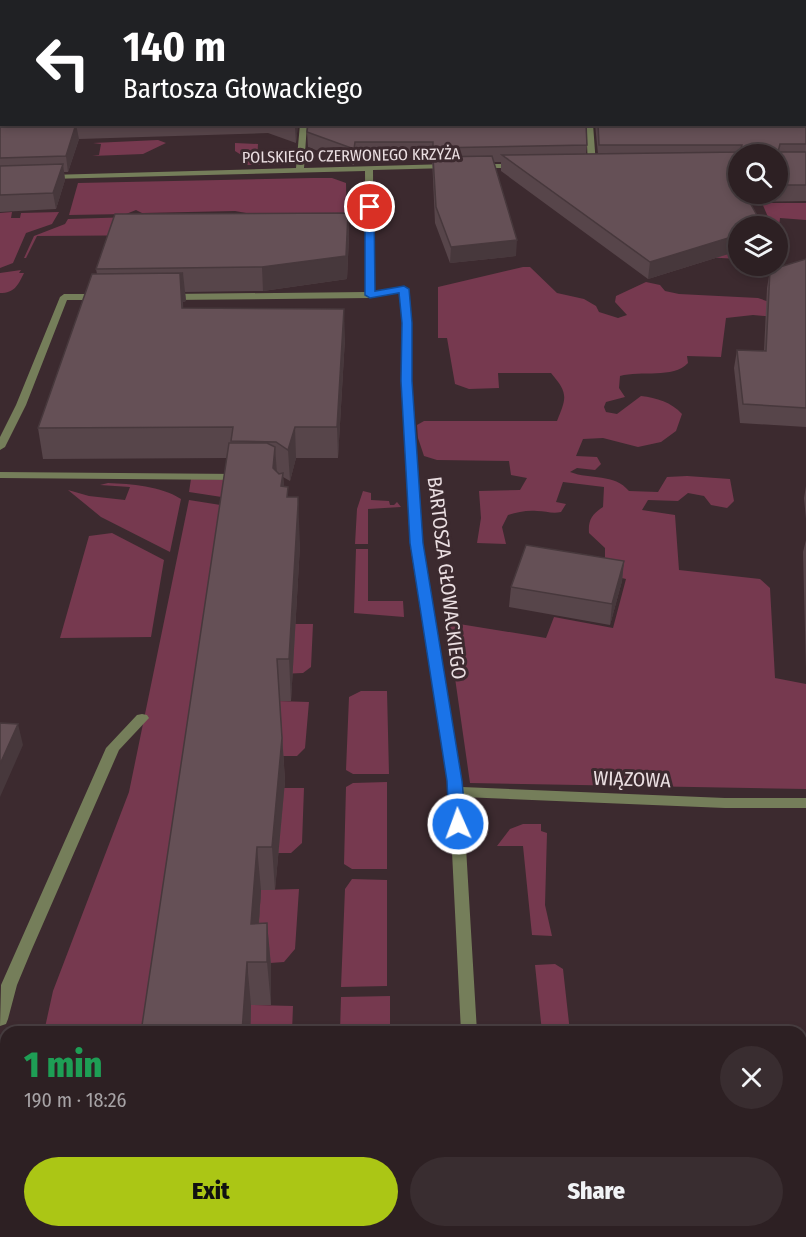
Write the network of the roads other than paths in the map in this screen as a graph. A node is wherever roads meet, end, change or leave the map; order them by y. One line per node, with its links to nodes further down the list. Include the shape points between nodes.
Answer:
1 (304, 126): 10 (street)
2 (589, 126): 6 (street)
3 (604, 164): 6 (street)
4 (523, 165): 8 (street, POLSKIEGO CZERWONEGO KRZYŻA)
5 (580, 165): 6 (street)
6 (592, 165)
7 (456, 166): 9 (street, POLSKIEGO CZERWONEGO KRZYŻA)
8 (467, 166)
9 (369, 168): 10 (street, POLSKIEGO CZERWONEGO KRZYŻA); 12 (street)
10 (300, 169): 11 (street, POLSKIEGO CZERWONEGO KRZYŻA)
11 (34, 177)
12 (370, 295): 14 (street); 19 (street, BARTOSZA GŁOWACKIEGO, via 404,289 416,543)
13 (108, 297): 15 (street, via 64,297)
14 (163, 297)
15 (0, 447)
16 (0, 475): 17 (street)
17 (246, 477)
18 (142, 718): 21 (street, via 113,748 24,949)
19 (456, 792): 20 (street, WIĄZOWA); 22 (street, BARTOSZA GŁOWACKIEGO)
20 (806, 803)
21 (0, 1019)
22 (469, 1026)

